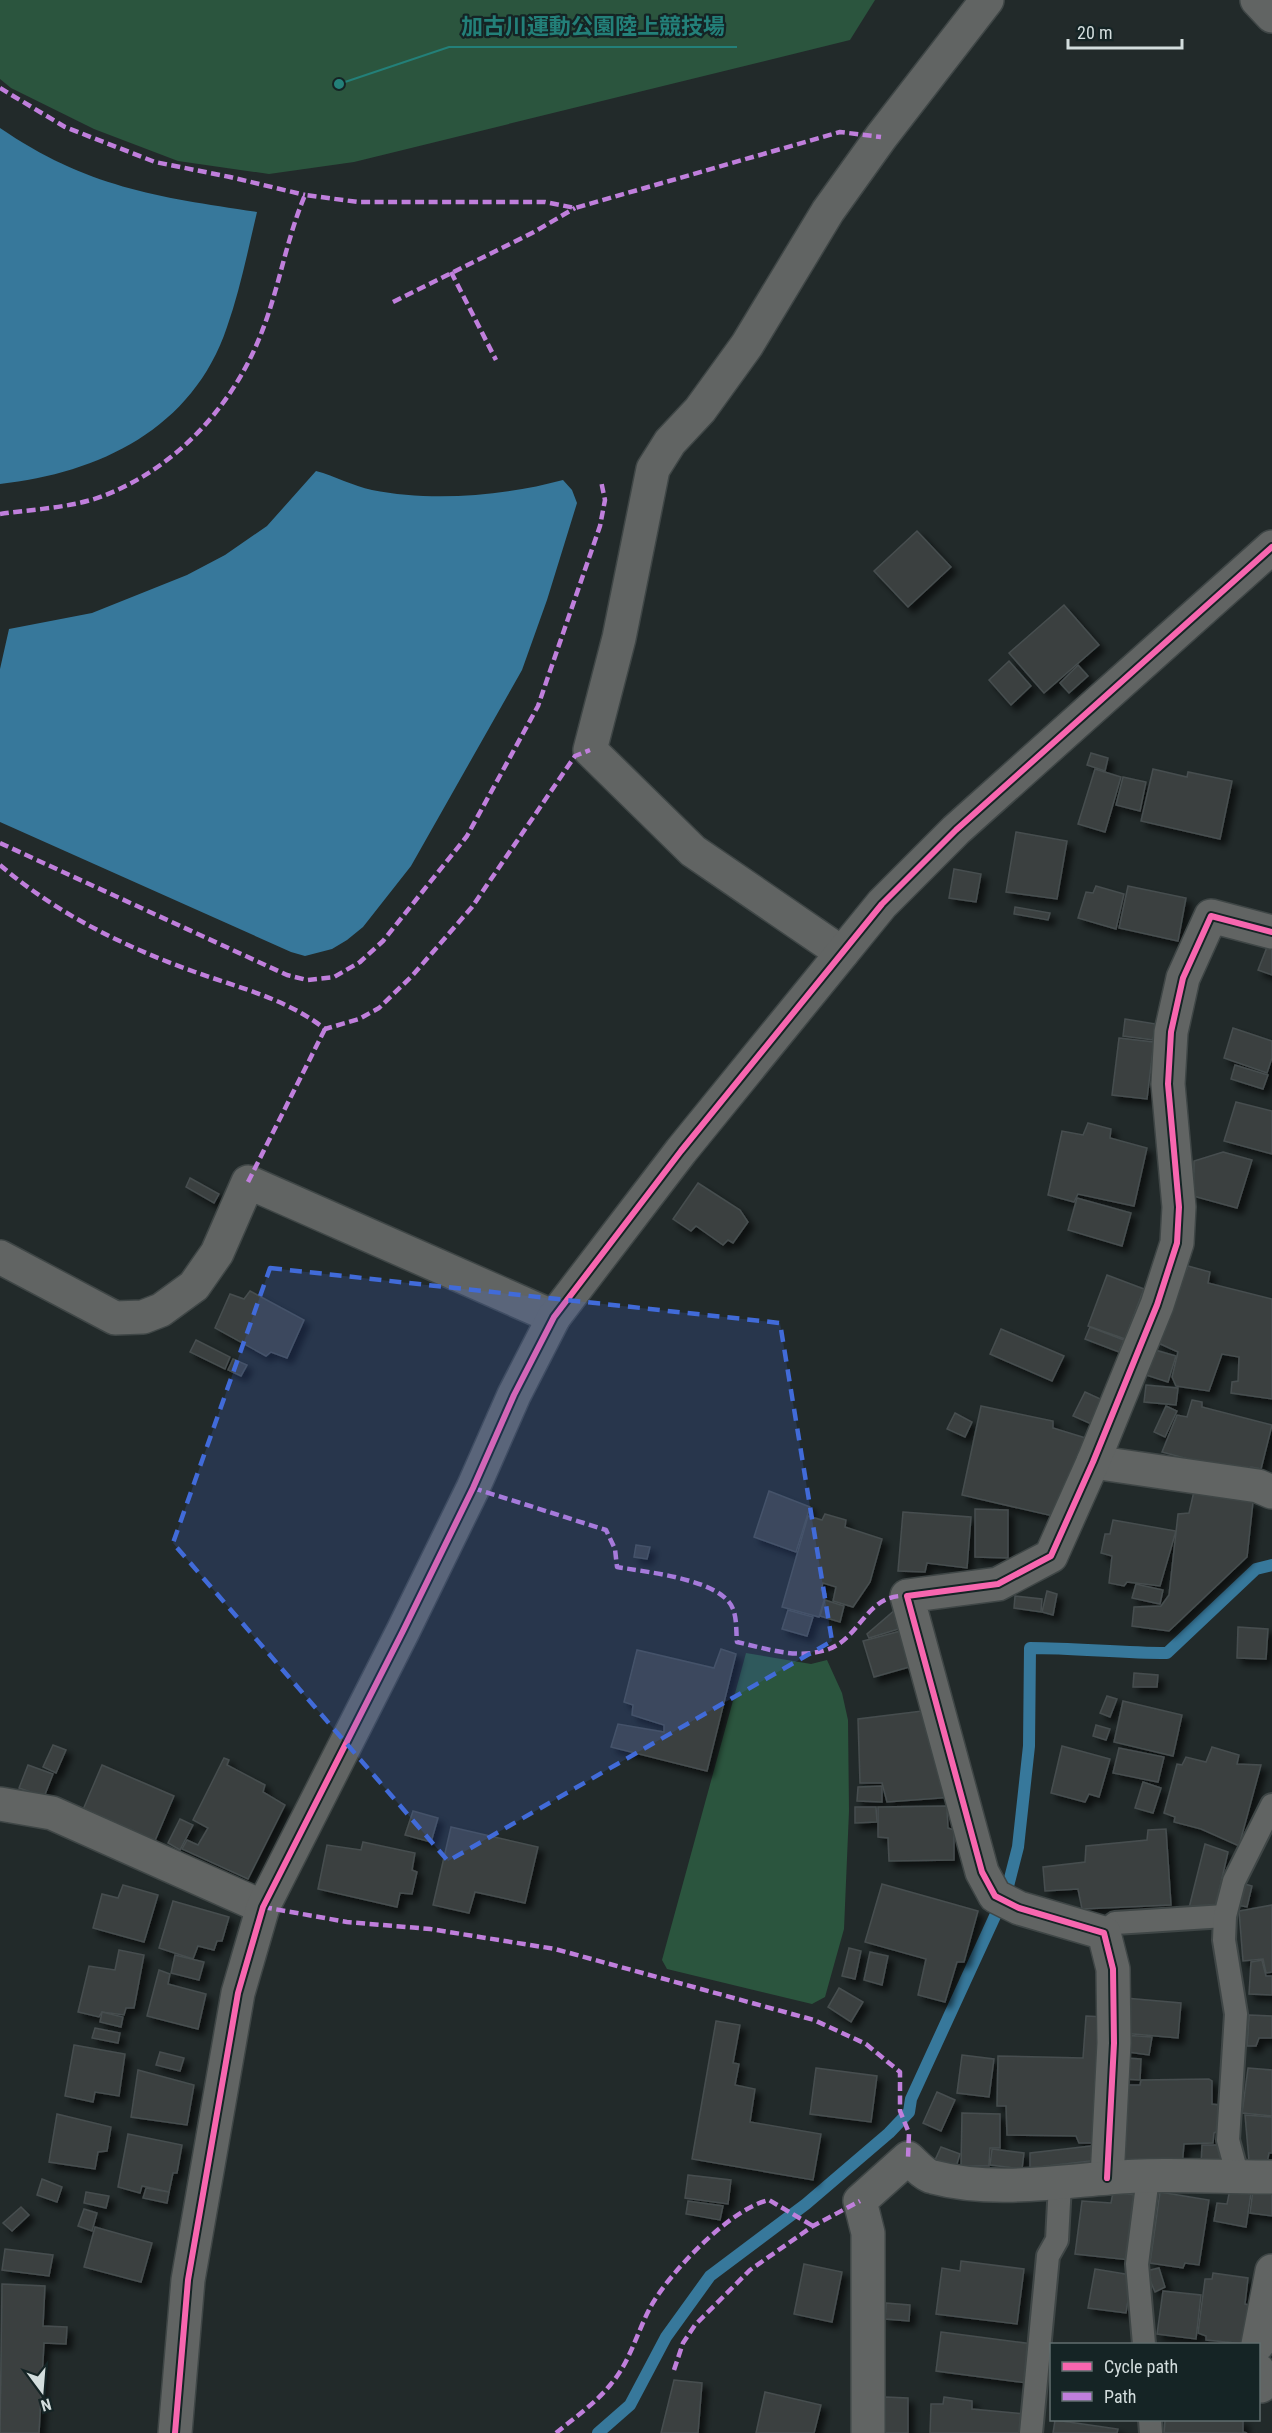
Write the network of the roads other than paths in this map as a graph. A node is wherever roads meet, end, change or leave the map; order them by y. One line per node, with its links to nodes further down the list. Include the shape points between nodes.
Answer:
1 (987, 0): 6 (street, via 828,211 747,345 700,410 670,442 653,470 619,638 590,750 693,851)
2 (1257, 0): 3 (street)
3 (1272, 16)
4 (1272, 547): 6 (street, via 956,830 882,903)
5 (1272, 932): 9 (street, via 1211,916 1183,978 1171,1032 1168,1084 1179,1207 1177,1242 1157,1305)
6 (842, 953): 8 (street, via 681,1151)
7 (0, 1257): 8 (street, via 115,1318 143,1317 161,1310 194,1286 217,1253 248,1182)
8 (554, 1317): 13 (street)
9 (1093, 1462): 10 (street, via 1258,1486); 15 (street, via 1051,1556 998,1584 907,1596 982,1872 995,1896 1019,1908)
10 (1272, 1492)
11 (0, 1804): 13 (street, via 52,1814)
12 (1272, 1805): 14 (lane, via 1234,1881)
13 (264, 1907): 24 (street, via 238,1993 188,2280)
14 (1225, 1916): 15 (lane, via 1115,1923); 17 (lane, via 1224,1940 1236,2014 1228,2140)
15 (1104, 1933): 19 (street, via 1113,1970 1114,2043)
16 (1148, 2177): 17 (street); 19 (street); 22 (lane, via 1137,2264)
17 (1239, 2177): 18 (street)
18 (1272, 2177)
19 (1107, 2178): 20 (street)
20 (1060, 2184): 25 (street, via 978,2184 930,2177 908,2158 860,2201 868,2233); 26 (lane, via 1057,2240 1048,2256)
21 (1272, 2271): 23 (street)
22 (1144, 2343)
23 (1258, 2343)
24 (175, 2433)
25 (868, 2433)
26 (1031, 2433)

